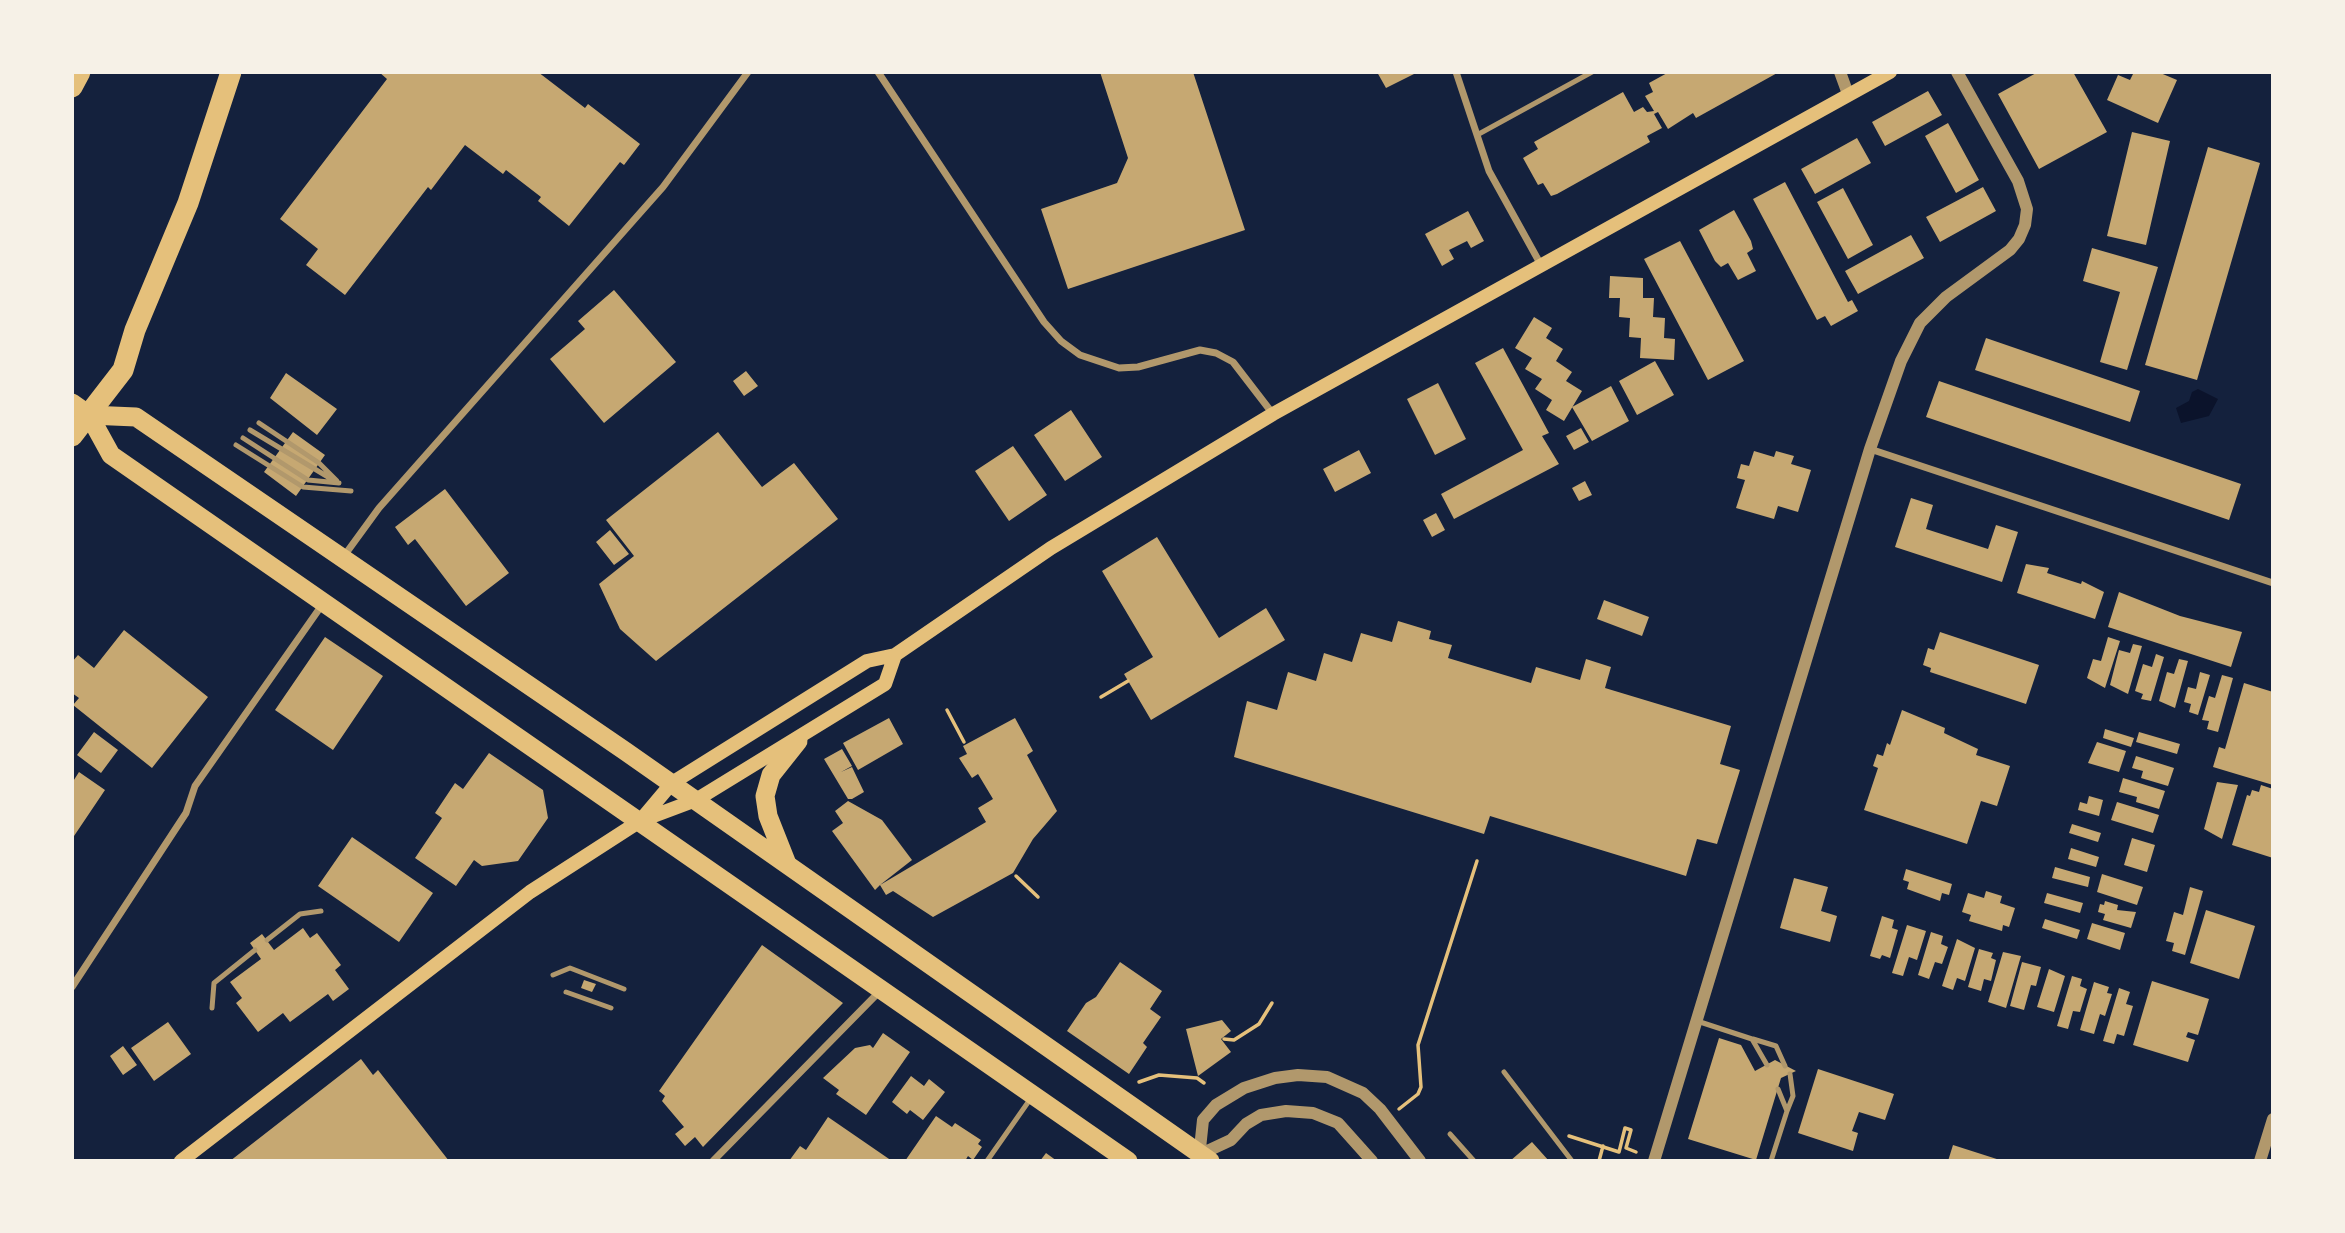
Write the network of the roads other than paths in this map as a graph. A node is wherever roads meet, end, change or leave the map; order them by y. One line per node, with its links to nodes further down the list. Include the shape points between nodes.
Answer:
1 (79, 72): 10 (highway)
2 (231, 72): 14 (highway, via 188,203 123,370)
3 (748, 72): 24 (street, via 663,187 379,508)
4 (878, 72): 15 (street, via 1061,341 1080,355 1119,368 1200,350 1216,353 1233,362)
5 (1456, 72): 12 (street)
6 (1592, 72): 12 (lane)
7 (1840, 72): 11 (street)
8 (1889, 72): 11 (main road)
9 (1957, 72): 21 (street, via 2018,181 2026,209 2025,225 2010,250 1946,297 1920,323 1901,361)
10 (72, 87)
11 (1848, 94): 13 (main road)
12 (1477, 135): 13 (street, via 1489,171)
13 (1541, 265): 15 (main road)
14 (80, 409): 18 (highway); 24 (highway, via 135,417); 26 (highway, via 111,455)
15 (1273, 414): 27 (main road, via 1051,548)
16 (258, 423): 22 (lane, via 320,463)
17 (250, 430): 22 (lane)
18 (72, 436)
19 (243, 438): 22 (lane, via 308,480)
20 (236, 444): 23 (lane, via 303,487)
21 (1870, 449): 25 (street); 43 (street)
22 (339, 483)
23 (351, 491)
24 (341, 560): 29 (highway)
25 (2273, 583)
26 (324, 601): 31 (highway); 37 (street, via 195,786 186,813)
27 (895, 655): 28 (main road, via 885,684); 29 (main road, via 867,661)
28 (797, 741): 30 (main road); 32 (highway, via 771,775 765,796 771,828)
29 (671, 783): 30 (highway); 31 (main road)
30 (696, 800): 31 (main road); 32 (highway)
31 (640, 821): 39 (highway); 55 (main road, via 530,892)
32 (787, 865): 54 (highway)
33 (321, 911): 34 (lane, via 300,914)
34 (267, 940)
35 (255, 950): 41 (lane, via 214,982)
36 (553, 975): 38 (lane, via 570,968)
37 (72, 987)
38 (624, 989)
39 (882, 989): 50 (highway); 56 (street)
40 (566, 992): 42 (lane)
41 (212, 1008)
42 (611, 1008)
43 (1696, 1021): 44 (lane); 63 (street)
44 (1752, 1039): 45 (lane); 46 (lane, via 1776,1046)
45 (1767, 1065)
46 (1785, 1066)
47 (1504, 1072): 62 (lane)
48 (1790, 1074): 51 (lane, via 1793,1096)
49 (1778, 1089): 51 (lane)
50 (1033, 1094): 57 (lane); 58 (highway)
51 (1787, 1111): 64 (lane)
52 (2273, 1119): 65 (street)
53 (1450, 1134): 61 (lane)
54 (1203, 1159): 59 (street, via 1245,1124 1261,1115 1286,1111 1313,1113 1338,1123); 60 (street, via 1203,1120 1216,1105 1244,1088 1275,1078 1308,1076 1342,1082 1363,1093)
55 (181, 1161)
56 (713, 1161)
57 (987, 1161)
58 (1128, 1161)
59 (1372, 1161)
60 (1420, 1161)
61 (1474, 1161)
62 (1572, 1161)
63 (1654, 1161)
64 (1771, 1161)
65 (2260, 1161)

